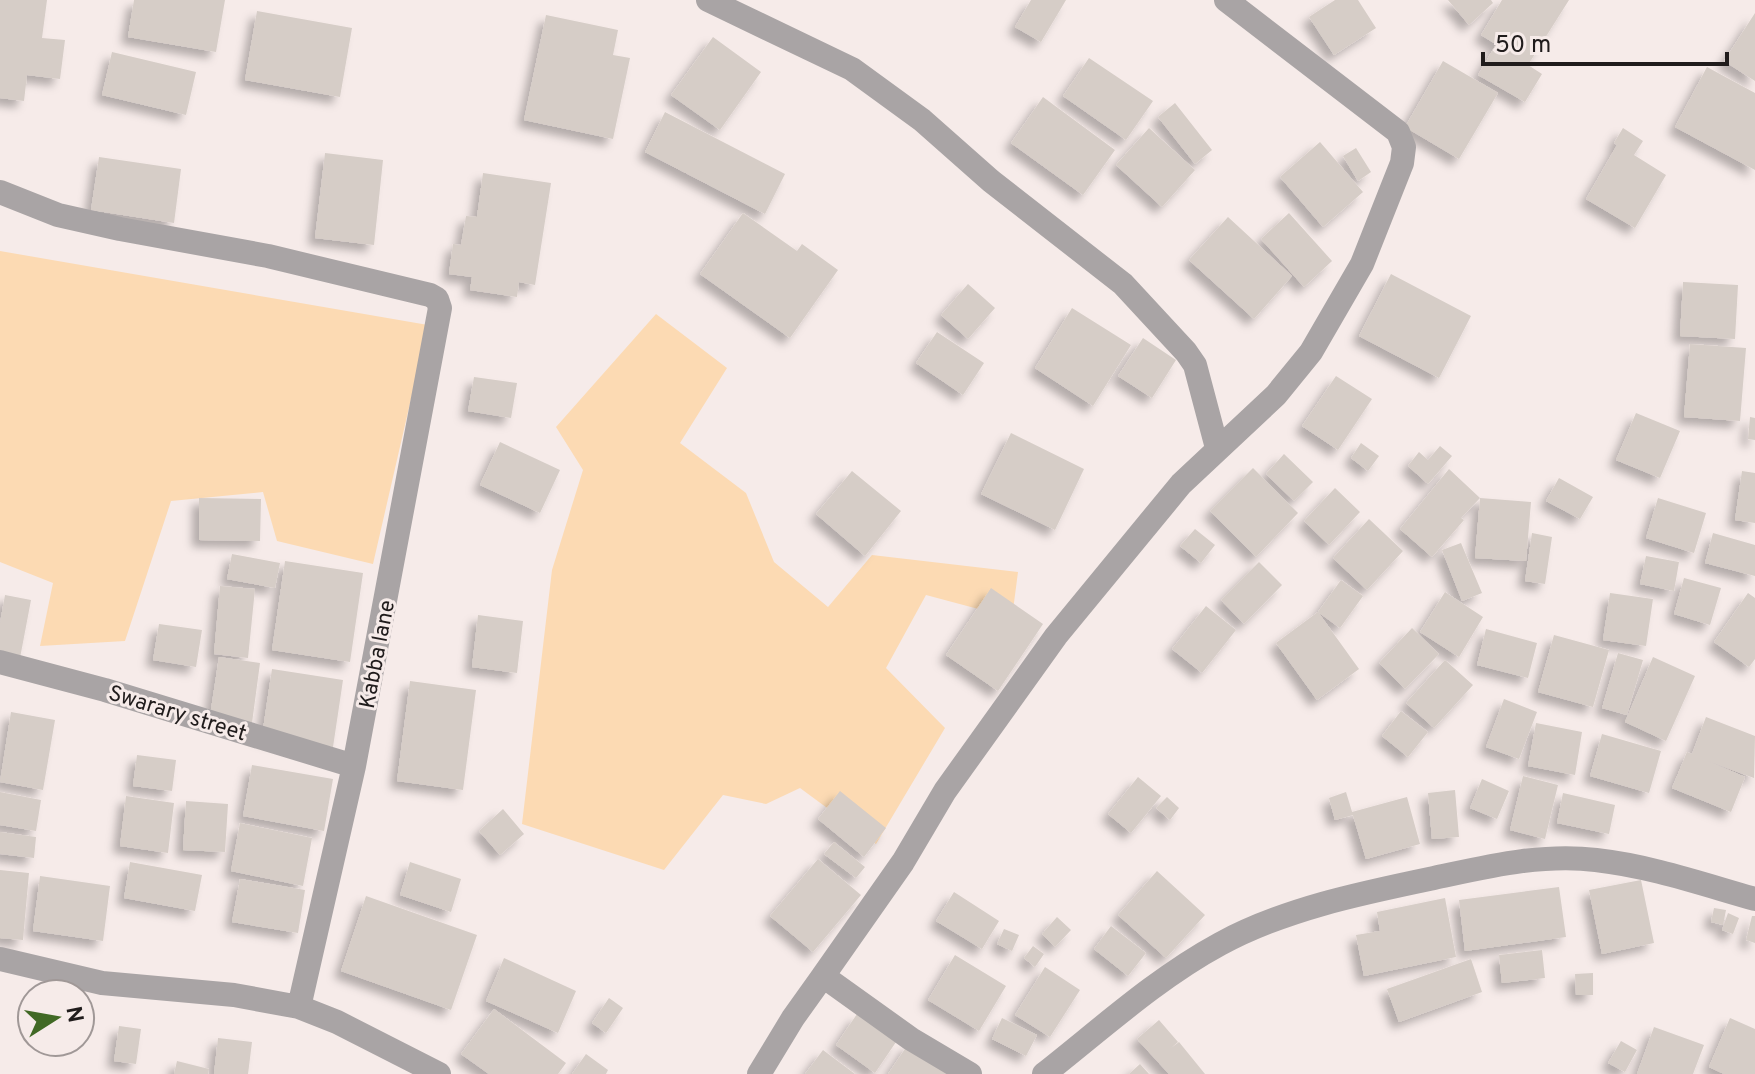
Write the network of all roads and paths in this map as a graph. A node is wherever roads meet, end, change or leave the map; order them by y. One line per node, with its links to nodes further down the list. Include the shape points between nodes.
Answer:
1 (708, 0): 4 (street, via 852,69 1123,284 1195,365)
2 (1226, 0): 4 (street, via 1398,132 1404,147 1362,264 1331,321 1276,395)
3 (0, 192): 6 (street, Kabba lane, via 58,215 268,256 437,299 440,308)
4 (1217, 448): 9 (street, via 1171,495 1056,636)
5 (0, 662): 6 (street, Swarary street)
6 (354, 766): 10 (street, Kabba lane)
7 (1755, 899): 14 (street, via 1643,867 1593,859 1546,859 1404,884 1282,917 1220,944)
8 (0, 959): 10 (street, via 102,983 234,995)
9 (823, 976): 12 (street); 13 (street)
10 (299, 1007): 11 (street)
11 (439, 1074)
12 (759, 1074)
13 (970, 1074)
14 (1044, 1074)

